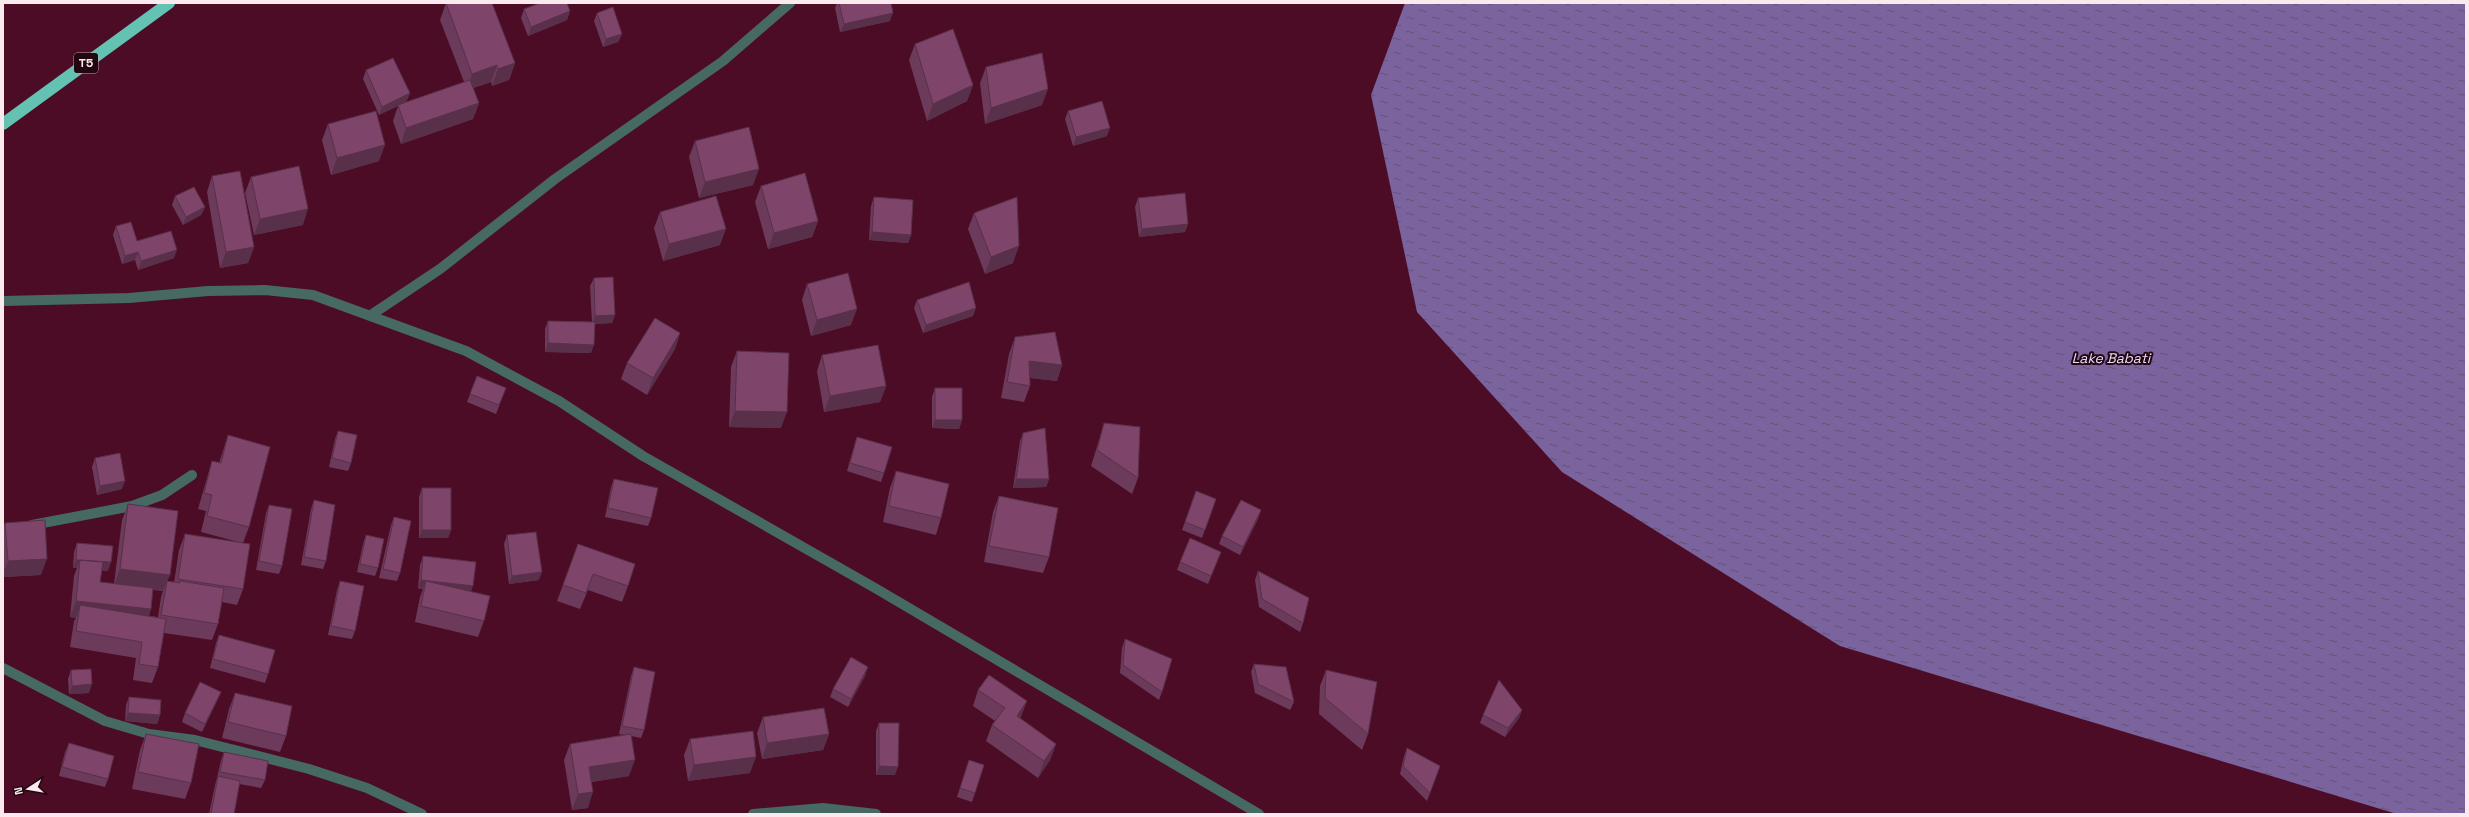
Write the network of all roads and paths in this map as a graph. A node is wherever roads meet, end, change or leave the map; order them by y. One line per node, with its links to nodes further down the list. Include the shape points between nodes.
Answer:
1 (169, 3): 3 (highway, T5)
2 (790, 3): 5 (street, via 724,61 555,179 440,269)
3 (3, 124)
4 (3, 301): 5 (street, via 129,298 265,290 312,295)
5 (371, 315): 12 (street, via 466,351 559,401 643,456 875,588)
6 (192, 475): 7 (street, via 162,495 132,506)
7 (24, 527)
8 (3, 668): 9 (street, via 105,721 149,734 196,740 309,768 367,788)
9 (422, 814)
10 (753, 814): 11 (street, via 823,808)
11 (876, 814)
12 (1259, 814)

